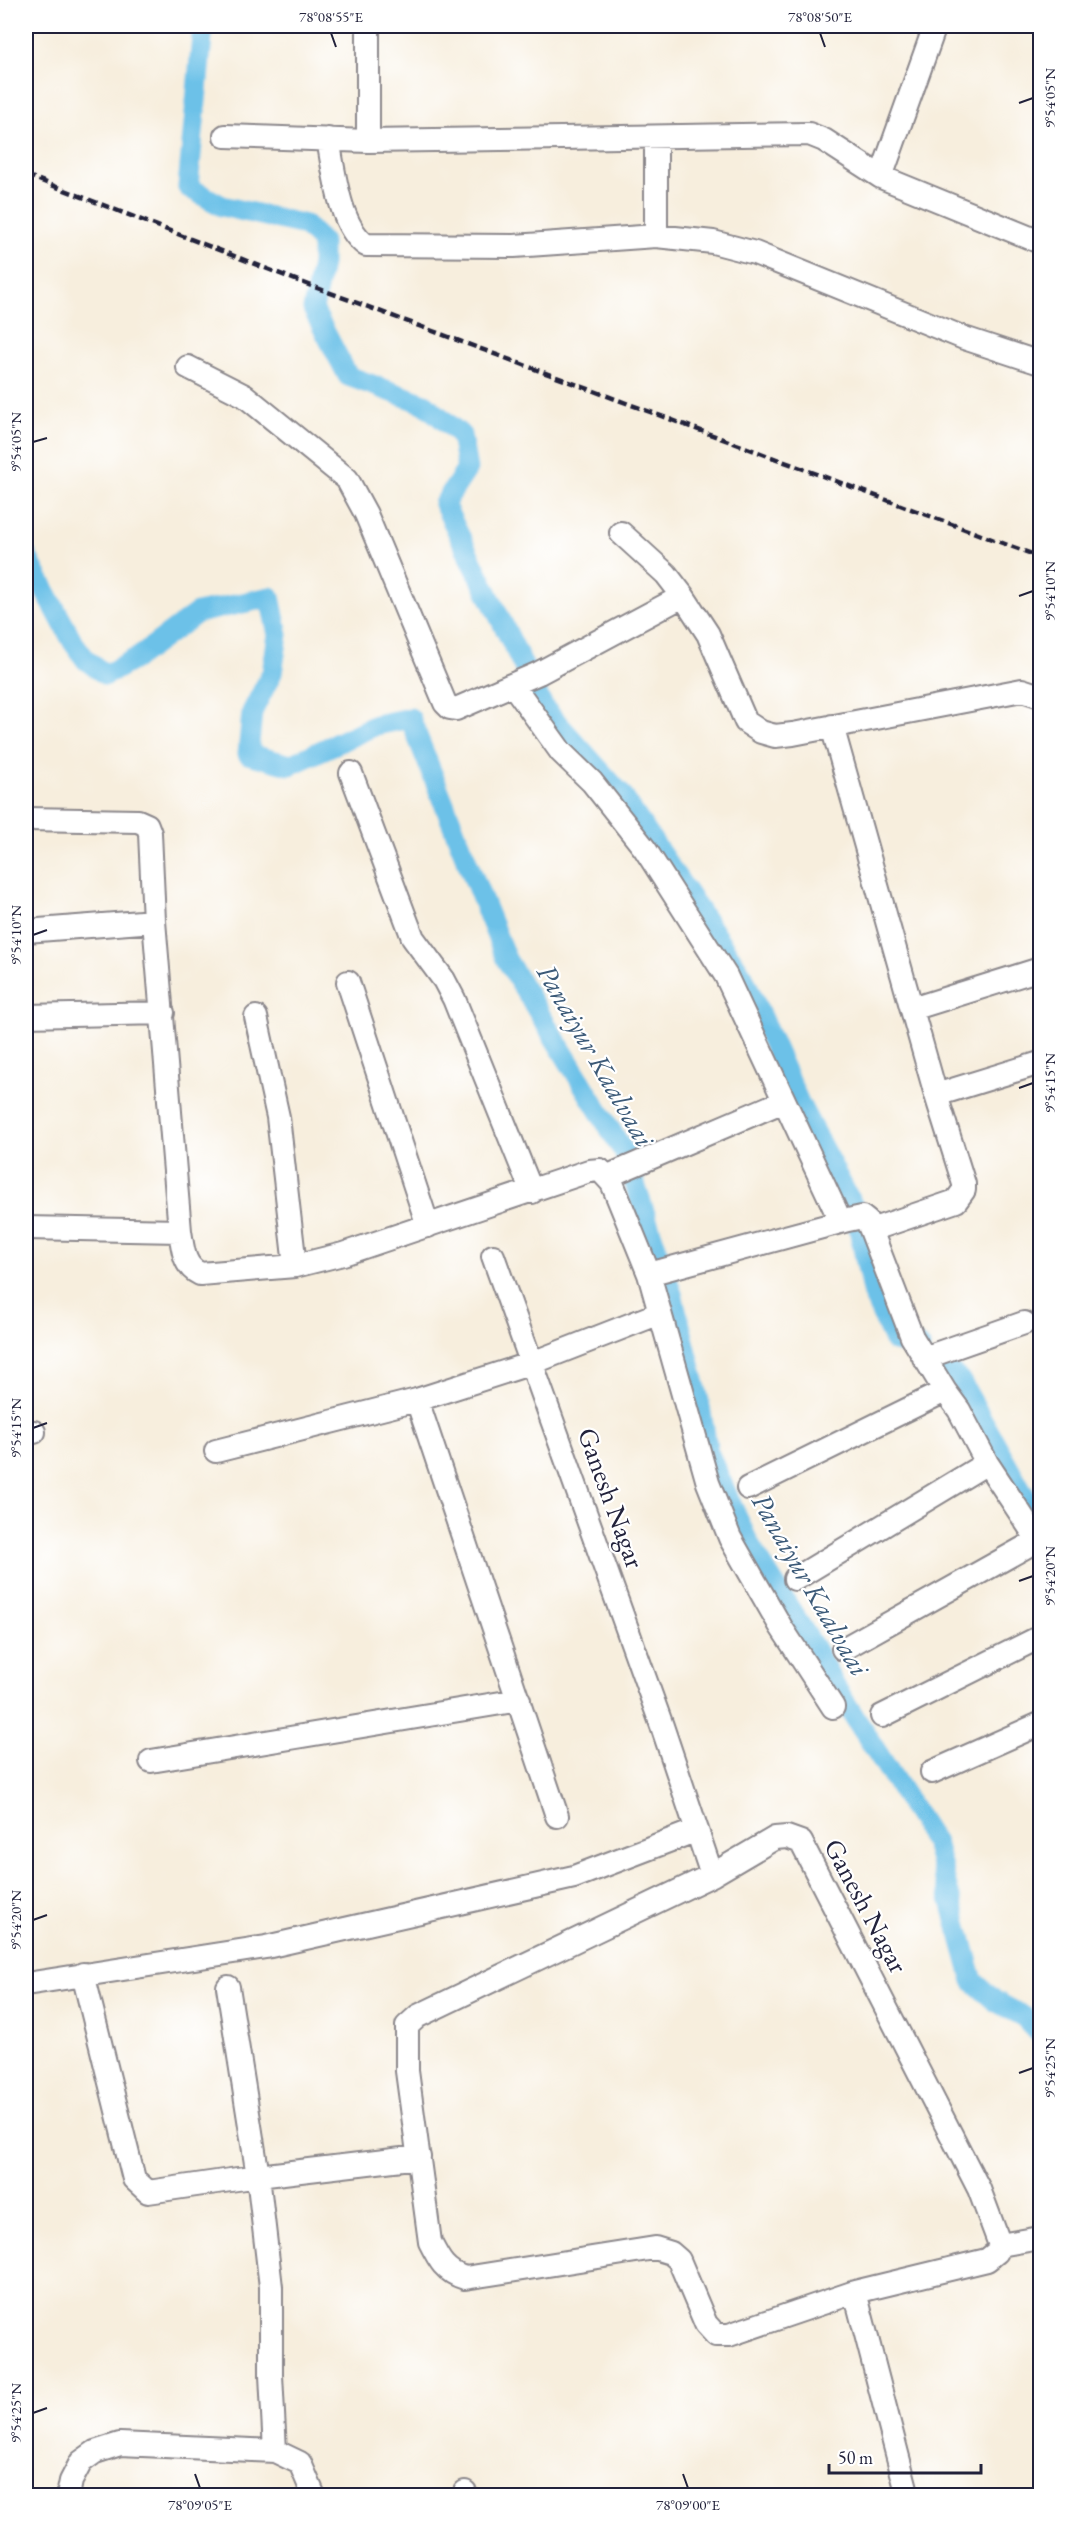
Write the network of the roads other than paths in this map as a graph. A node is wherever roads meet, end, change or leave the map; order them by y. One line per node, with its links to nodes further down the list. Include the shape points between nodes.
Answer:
1 (368, 26): 6 (street)
2 (935, 26): 7 (street)
3 (225, 136): 5 (street)
4 (656, 137): 6 (street); 7 (street, via 809,134); 8 (street)
5 (328, 139): 6 (street); 8 (street, via 349,225 356,238 366,245 514,246)
6 (368, 141)
7 (881, 177): 9 (street)
8 (656, 237): 10 (street, via 713,242 755,253 964,338)
9 (1041, 242)
10 (1041, 363)
11 (188, 367): 14 (street, via 244,396 347,479 366,514 445,704 456,709)
12 (621, 533): 13 (street, via 666,574)
13 (683, 596): 14 (street); 16 (street, via 708,634 746,722 775,736)
14 (515, 684): 29 (street, via 561,752 592,782 645,849 726,976)
15 (1041, 696): 16 (street, via 1022,690)
16 (832, 726): 23 (street)
17 (351, 773): 31 (street, via 413,938 454,999)
18 (26, 819): 19 (street, via 138,821 147,825)
19 (154, 921): 20 (street); 24 (street)
20 (26, 931)
21 (1041, 969): 23 (street)
22 (348, 982): 33 (street)
23 (912, 1008): 28 (street)
24 (163, 1013): 25 (street); 35 (street)
25 (26, 1016)
26 (256, 1017): 37 (street, via 278,1117)
27 (1041, 1063): 28 (street)
28 (936, 1095): 32 (street, via 964,1190 956,1201)
29 (784, 1101): 30 (street); 32 (street)
30 (614, 1174): 31 (street, via 589,1171); 38 (street)
31 (532, 1191): 33 (street)
32 (856, 1222): 38 (street); 41 (street)
33 (429, 1226): 37 (street)
34 (26, 1228): 35 (street)
35 (180, 1232): 37 (street, via 185,1259 192,1270 201,1274)
36 (493, 1256): 42 (street, Ganesh Nagar)
37 (296, 1266)
38 (662, 1270): 39 (street)
39 (660, 1313): 42 (street); 53 (street, via 708,1483 730,1538)
40 (1024, 1323): 41 (street)
41 (918, 1349): 43 (street)
42 (532, 1363): 44 (street); 59 (street, Ganesh Nagar)
43 (945, 1391): 46 (street); 47 (street)
44 (417, 1400): 45 (street); 52 (street)
45 (216, 1451)
46 (987, 1463): 48 (street); 49 (street)
47 (748, 1488)
48 (1039, 1541): 51 (street)
49 (795, 1579)
50 (1041, 1637): 54 (street)
51 (843, 1649)
52 (519, 1700): 56 (street); 58 (street)
53 (833, 1707)
54 (882, 1716)
55 (1041, 1724): 57 (street)
56 (151, 1761)
57 (932, 1772)
58 (557, 1816)
59 (697, 1830): 60 (street, Ganesh Nagar); 61 (street, via 574,1877 266,1947)
60 (712, 1875): 64 (street, via 418,2016 407,2026 407,2071); 67 (street, Ganesh Nagar, via 775,1838 801,1842 979,2189)
61 (83, 1974): 62 (street); 65 (street, via 134,2179 152,2193)
62 (26, 1984)
63 (228, 1987): 65 (street)
64 (419, 2157): 65 (street); 68 (street, via 430,2242 440,2263 452,2274 465,2278 655,2248 679,2260 706,2324 716,2335 729,2336)
65 (258, 2176): 69 (street, via 271,2287)
66 (1041, 2238): 67 (street)
67 (1000, 2245): 68 (street, via 987,2260)
68 (855, 2292): 72 (street)
69 (275, 2451): 70 (street, via 120,2445 95,2452 81,2462); 71 (street, via 300,2463)
70 (68, 2496)
71 (314, 2496)
72 (908, 2496)

